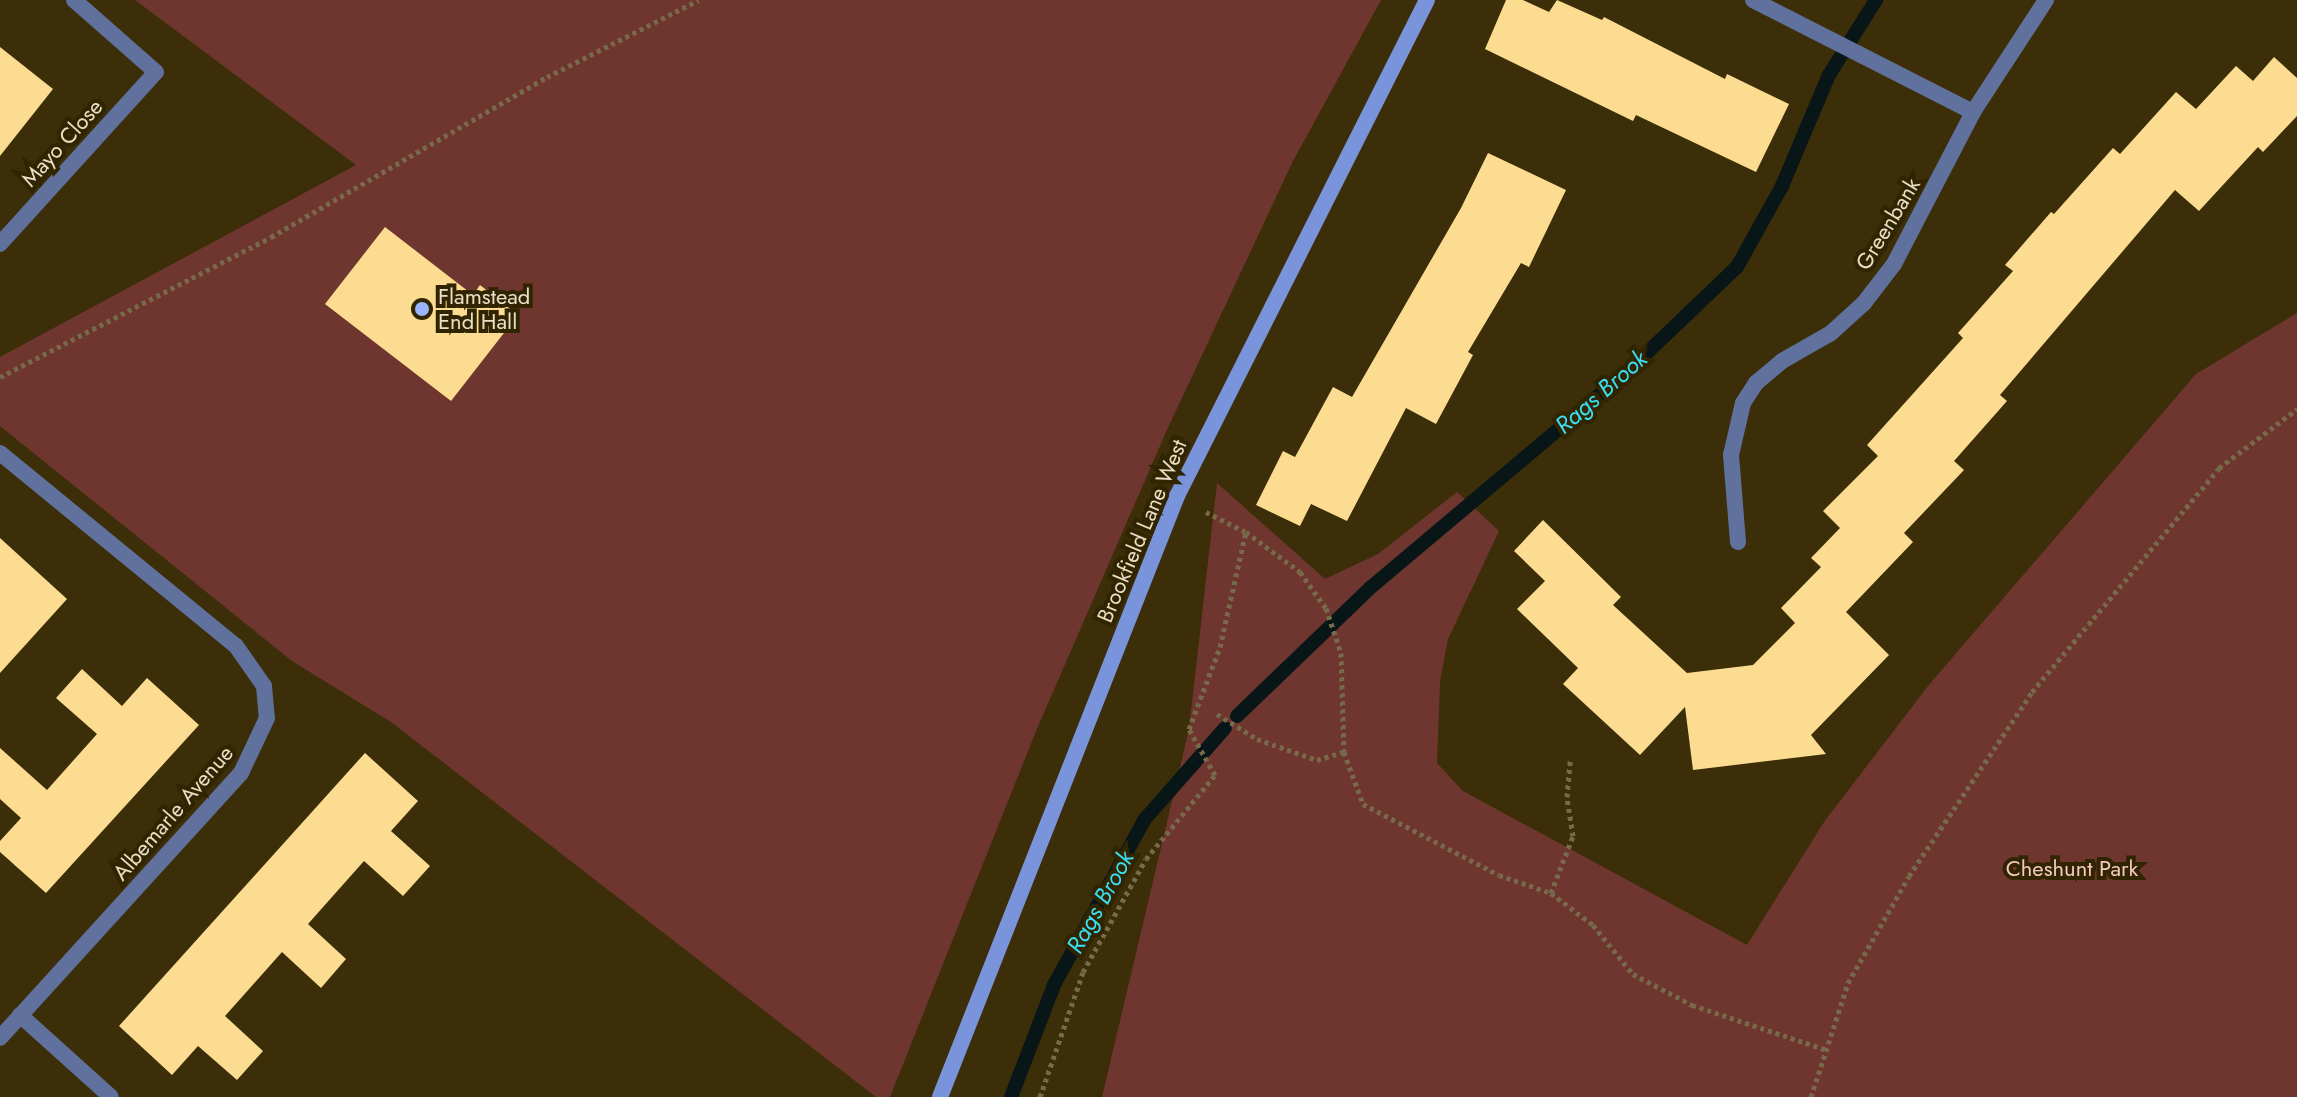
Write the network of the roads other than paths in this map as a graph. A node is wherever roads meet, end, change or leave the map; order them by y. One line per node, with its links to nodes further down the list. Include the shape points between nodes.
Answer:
1 (74, 0): 6 (street, Mayo Close, via 156,72)
2 (1427, 0): 12 (main road, Brookfield Lane West, via 1177,496)
3 (1753, 0): 5 (street)
4 (2046, 0): 5 (street, Greenbank)
5 (1973, 112): 8 (street, Greenbank, via 1901,253 1864,303 1831,333 1782,361 1756,383 1743,403 1731,455)
6 (0, 244)
7 (0, 453): 9 (street, Albemarle Avenue, via 236,646 264,686 267,718 241,773)
8 (1738, 542)
9 (20, 1015): 10 (street, Albemarle Avenue); 11 (street)
10 (0, 1038)
11 (111, 1097)
12 (940, 1097)

